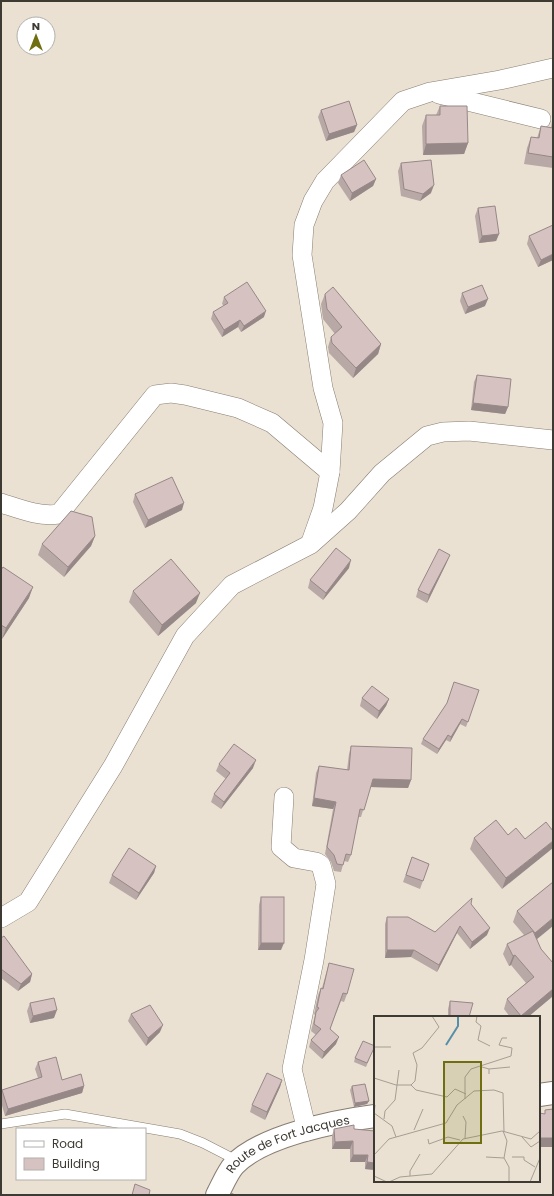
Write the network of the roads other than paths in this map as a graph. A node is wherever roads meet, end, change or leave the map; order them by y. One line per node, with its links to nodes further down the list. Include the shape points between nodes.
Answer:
1 (553, 68): 2 (street)
2 (430, 92): 3 (street); 5 (street, via 403,101 325,182 313,201 304,224 303,273 323,388 333,423)
3 (541, 119)
4 (553, 440): 7 (street, via 469,431 443,432 427,436 382,473 348,511)
5 (330, 472): 6 (street, via 272,423 238,408 170,393 155,395 59,514 39,514); 7 (street, via 323,508)
6 (1, 503)
7 (311, 544): 9 (street, via 232,585 185,636 109,772 28,902)
8 (284, 797): 16 (street, via 281,847 294,858 321,865 326,884 292,1069)
9 (1, 918)
10 (553, 1093): 11 (street)
11 (540, 1095)
12 (374, 1116): 16 (street, Route de Fort Jacques)
13 (1, 1124): 15 (lane, via 65,1114)
14 (146, 1128): 17 (lane, via 180,1134)
15 (146, 1128)
16 (307, 1131): 17 (street, Route de Fort Jacques, via 283,1137)
17 (240, 1161): 18 (street, Route de Fort Jacques, via 234,1166)
18 (217, 1195)

